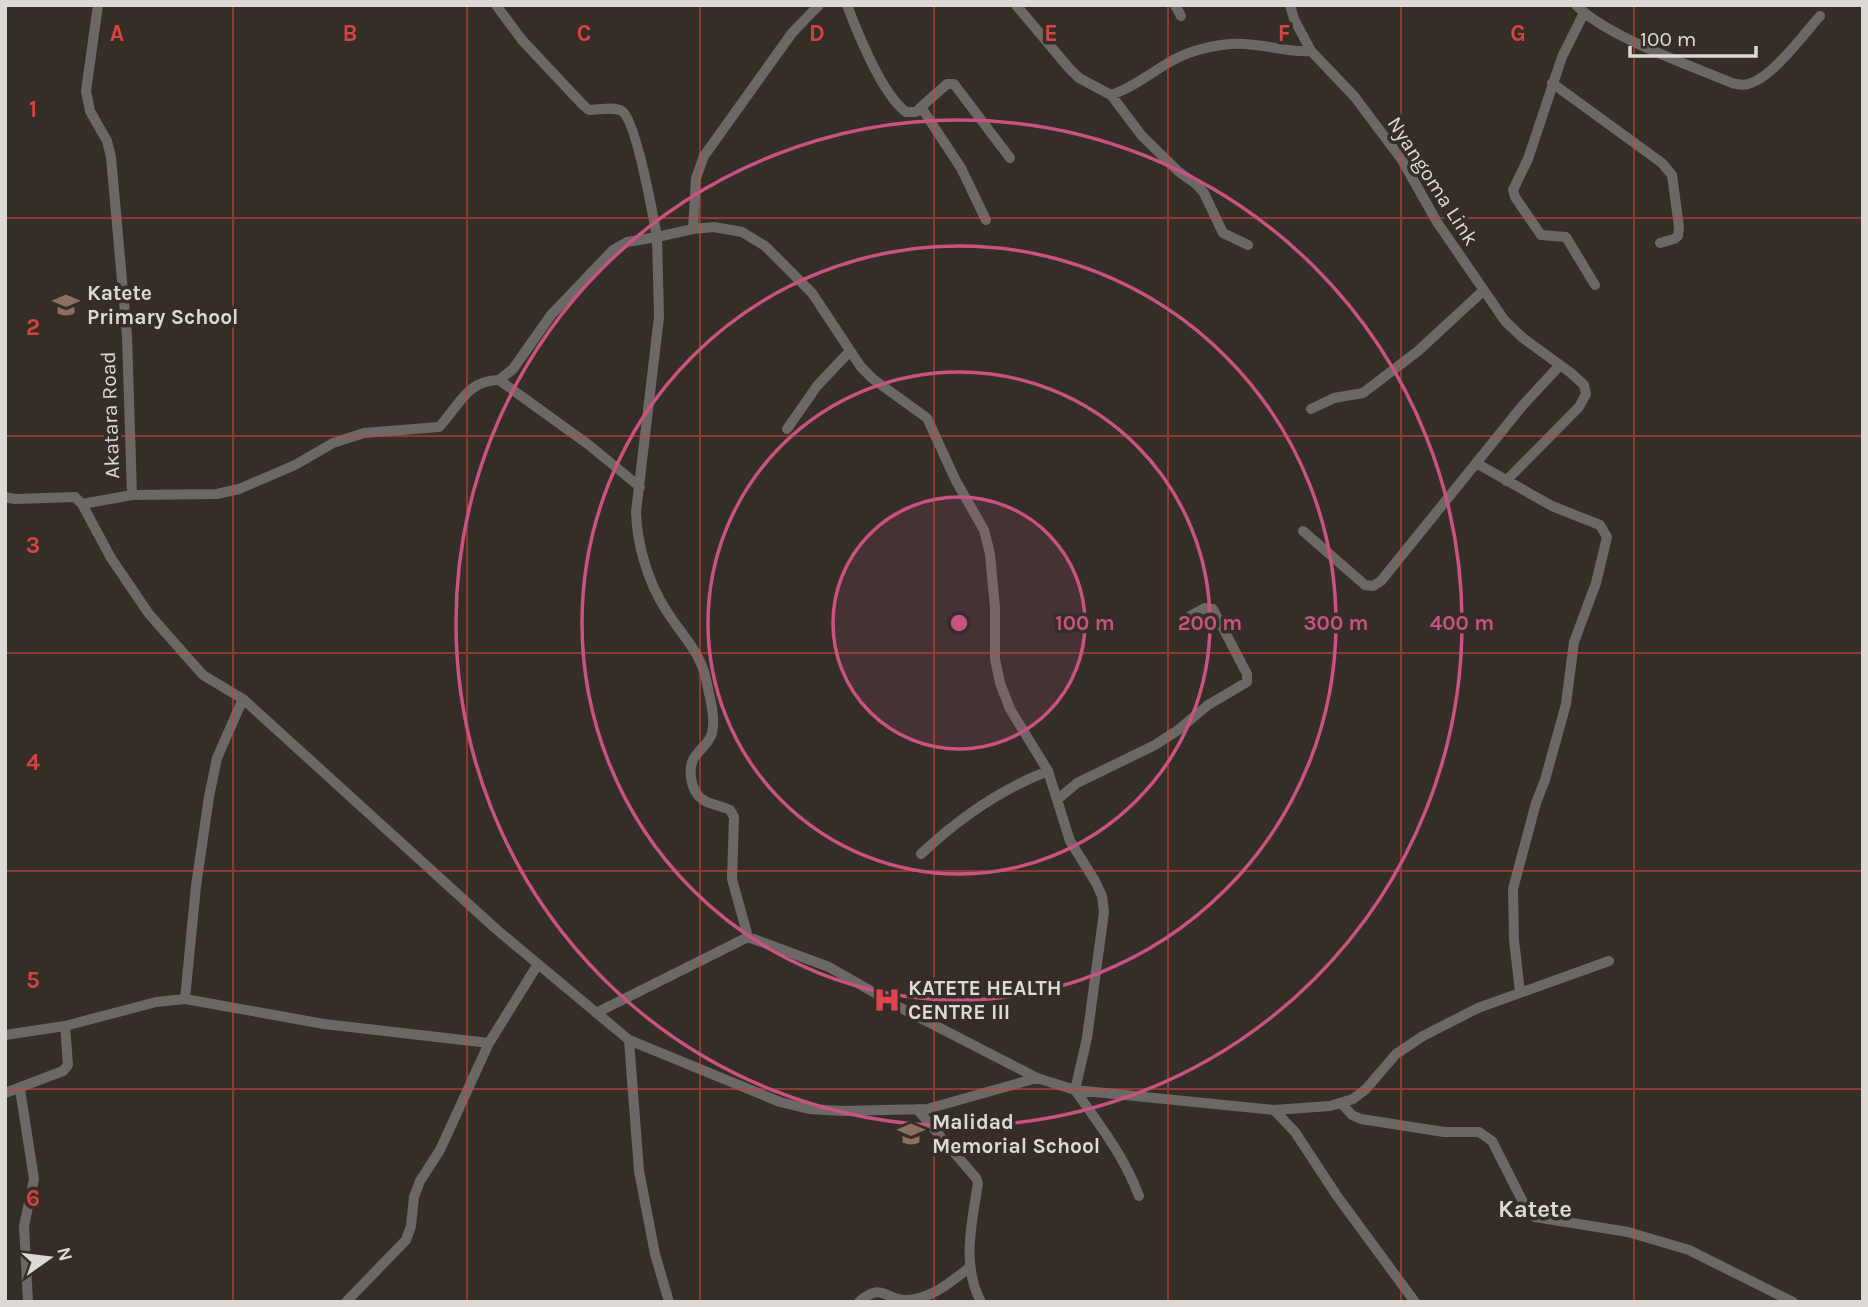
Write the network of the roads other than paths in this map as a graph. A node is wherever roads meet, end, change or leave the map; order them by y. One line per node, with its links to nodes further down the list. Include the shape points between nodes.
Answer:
1 (98, 5): 31 (street, Akatara Road, via 86,91 111,157 127,336)
2 (495, 5): 18 (street, via 583,105 589,110 622,111 645,179)
3 (820, 5): 17 (street, via 792,33 704,156 696,178)
4 (847, 5): 14 (street, via 878,73 899,106 906,112)
5 (1016, 5): 13 (street, via 1079,78)
6 (1175, 5): 9 (street)
7 (1290, 5): 11 (street, Nyangoma Link)
8 (1580, 9): 10 (street, via 1625,36 1742,85 1763,77); 12 (street)
9 (1181, 16)
10 (1820, 16)
11 (1311, 51): 13 (street, via 1246,43 1220,45 1178,58); 22 (street, Nyangoma Link, via 1402,160)
12 (1552, 83): 19 (street, via 1672,175 1678,236); 21 (street, via 1513,193 1541,234 1566,237)
13 (1111, 95): 20 (street, via 1142,136 1204,193 1223,233)
14 (921, 107): 15 (street, via 947,84 954,84); 16 (street, via 961,168)
15 (1010, 158)
16 (986, 220)
17 (693, 229): 18 (street); 23 (street, via 742,232 765,246 812,293)
18 (657, 237): 25 (street, via 627,242 612,250); 30 (street, via 659,317)
19 (1660, 243)
20 (1248, 245)
21 (1595, 285)
22 (1483, 290): 24 (street, Nyangoma Link, via 1505,321); 26 (street, via 1418,351 1363,393 1334,398)
23 (849, 352): 27 (street, via 817,386); 37 (street, via 873,379 926,418 984,530 993,581 1000,683 1010,709)
24 (1560, 365): 28 (street); 29 (street, Nyangoma Link, via 1584,385 1585,398)
25 (499, 380): 30 (street); 31 (street, via 485,380 472,387 439,427 364,433 228,492)
26 (1311, 409)
27 (787, 429)
28 (1476, 463): 29 (street); 34 (street, via 1373,586 1365,585)
29 (1506, 481): 43 (street, via 1600,526 1607,537 1574,642 1566,705 1515,876 1512,901)
30 (640, 487): 40 (street, via 636,525 655,591 699,657 705,677 712,736 695,756 691,774 695,793 730,810 734,817 732,879)
31 (132, 495): 33 (street)
32 (5, 497): 33 (street, via 68,496)
33 (82, 504): 36 (street, via 149,614 203,675)
34 (1304, 531)
35 (1183, 620): 38 (street, via 1205,608 1213,610 1247,682 1155,745 1077,783)
36 (243, 699): 42 (street); 44 (street, via 217,758 209,797)
37 (1048, 771): 38 (street); 39 (street, via 996,797)
38 (1058, 799): 52 (street, via 1070,841 1095,881 1104,912)
39 (921, 854)
40 (748, 937): 45 (street); 50 (street, via 829,967)
41 (1609, 961): 43 (street)
42 (538, 964): 45 (street); 49 (street)
43 (1520, 992): 54 (street, via 1409,1044 1366,1089)
44 (185, 999): 46 (street); 49 (street, via 324,1024)
45 (596, 1013): 48 (street)
46 (65, 1026): 47 (street); 51 (street, via 68,1065 64,1071)
47 (5, 1035)
48 (629, 1040): 55 (street, via 794,1107); 61 (street, via 639,1171)
49 (489, 1043): 60 (street, via 440,1150 420,1181 406,1240)
50 (1037, 1079): 52 (street); 55 (street)
51 (20, 1089): 53 (street); 59 (street, via 34,1179 24,1226)
52 (1075, 1090): 56 (street); 57 (street, via 1110,1136)
53 (5, 1093)
54 (1342, 1104): 56 (street); 65 (street, via 1361,1119 1486,1135 1535,1217 1628,1232 1689,1250)
55 (917, 1109): 58 (street, via 978,1183)
56 (1274, 1110): 64 (street, via 1295,1132)
57 (1139, 1196)
58 (970, 1267): 62 (street, via 922,1297 899,1300 882,1291 868,1293); 63 (street)
59 (28, 1302)
60 (346, 1302)
61 (669, 1302)
62 (859, 1302)
63 (981, 1302)
64 (1415, 1302)
65 (1793, 1302)

